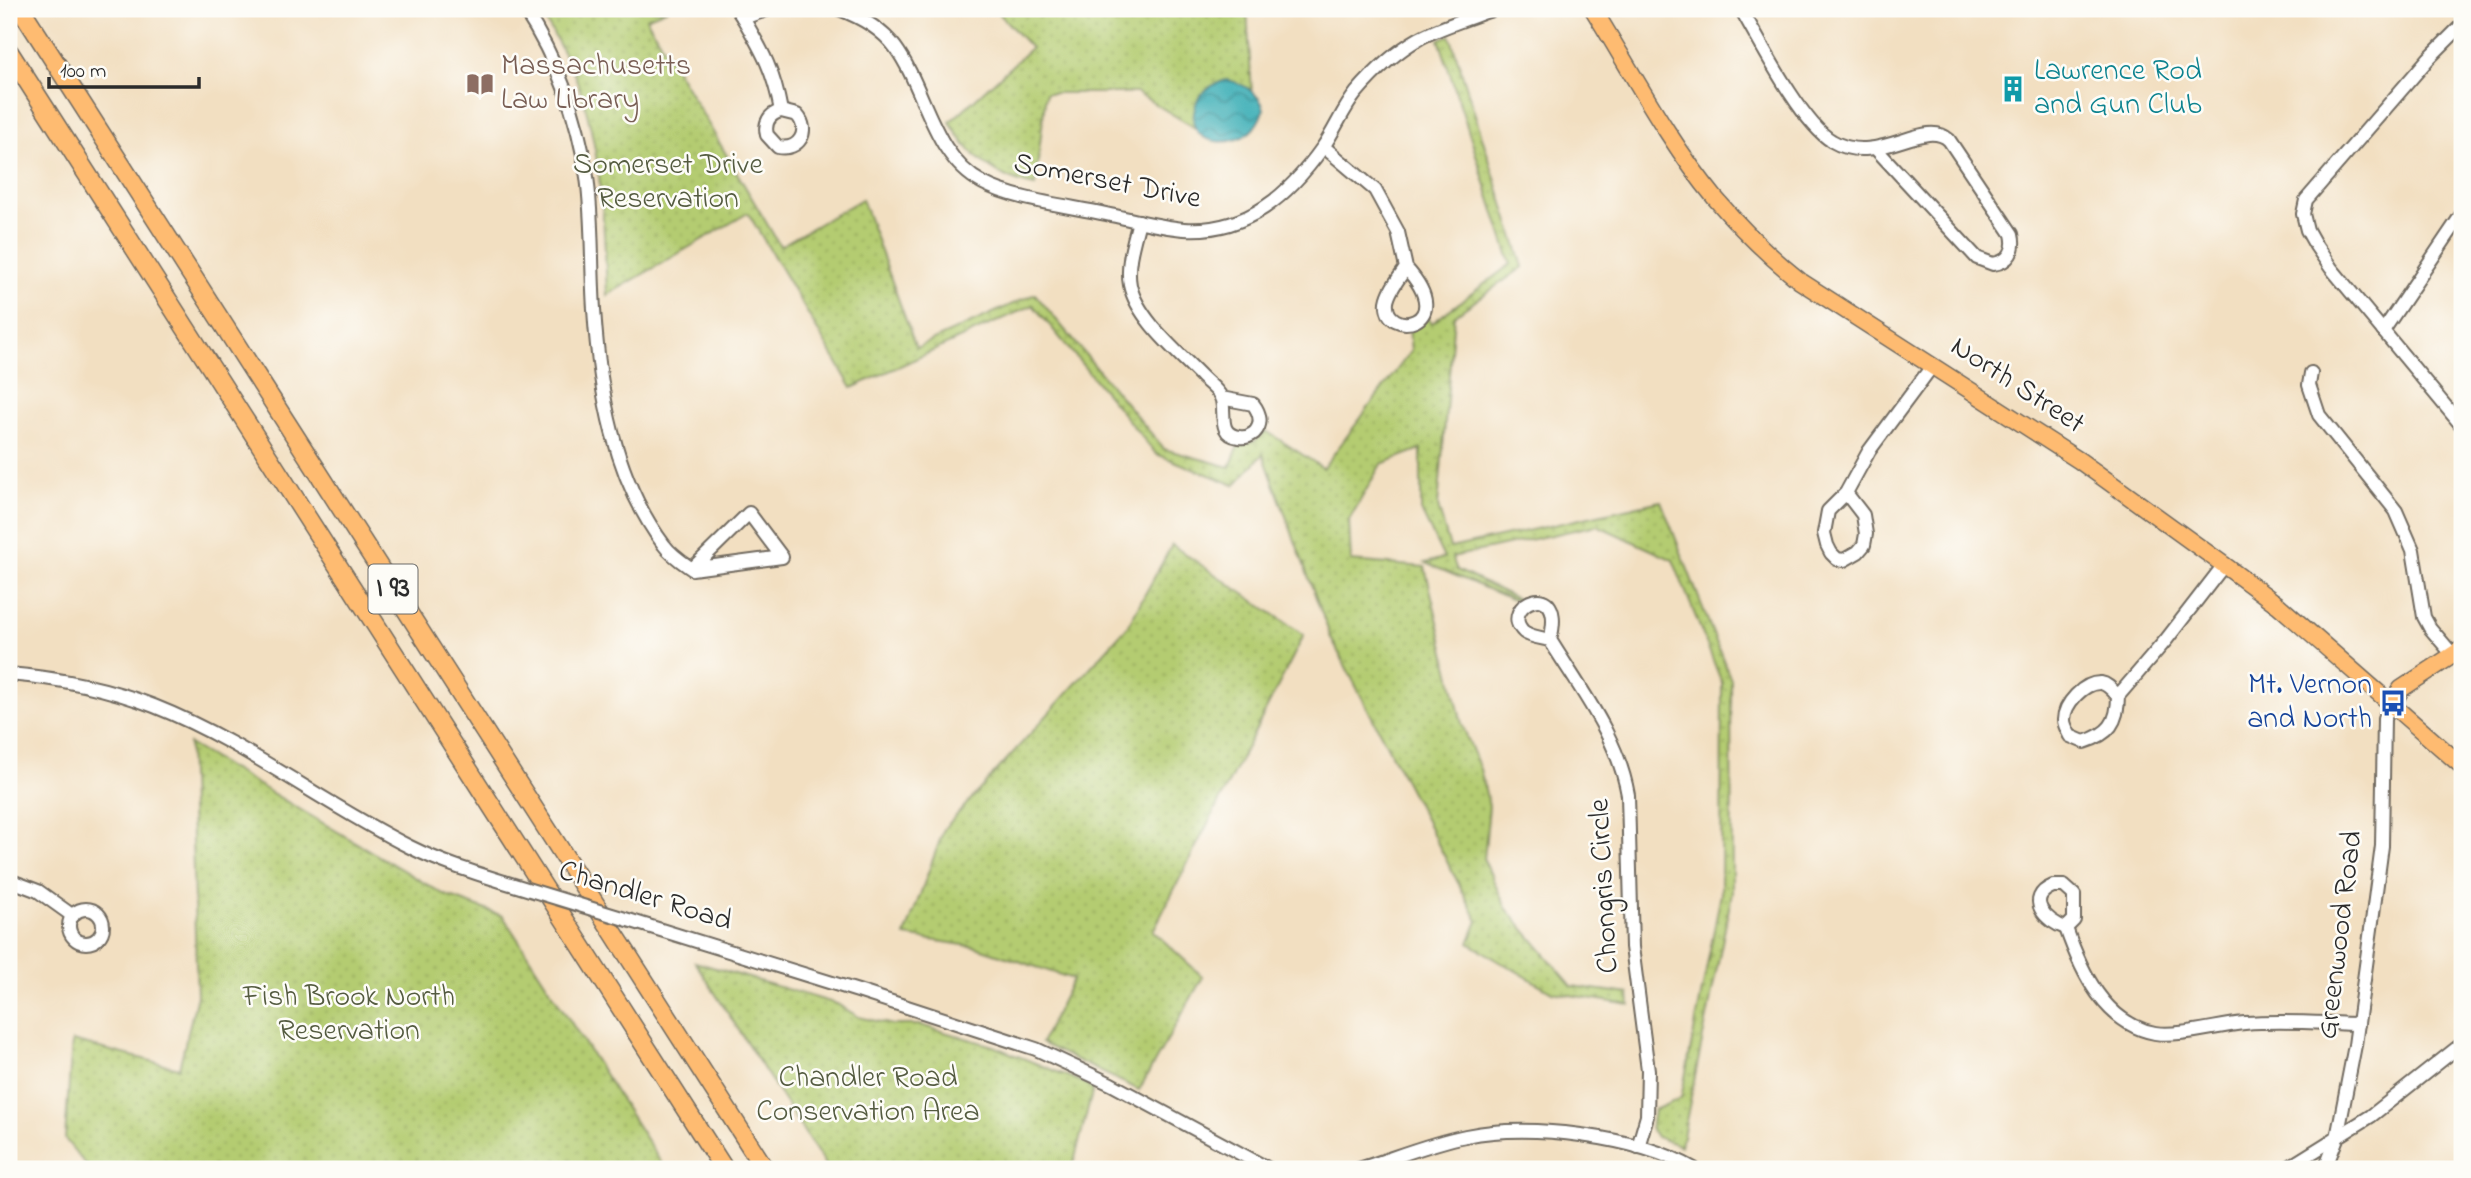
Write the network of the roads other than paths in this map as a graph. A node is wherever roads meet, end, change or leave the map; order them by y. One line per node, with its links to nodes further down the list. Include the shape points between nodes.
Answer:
1 (21, 9): 39 (highway, I 93)
2 (524, 9): 24 (street, via 559,76 582,154 591,209 601,379 615,438 646,517 665,548)
3 (769, 9): 8 (street)
4 (839, 9): 15 (street, Somerset Drive, via 874,27 894,46 943,142 982,183)
5 (1494, 9): 12 (street, Somerset Drive, via 1420,38 1397,54 1356,94)
6 (1593, 9): 18 (main road, North Street, via 1675,141 1714,197 1751,237 1800,281)
7 (1741, 9): 13 (street, via 1816,128 1840,145)
8 (740, 14): 11 (street, via 769,64)
9 (2462, 25): 17 (street, via 2306,200 2303,214 2316,246)
10 (9, 52): 38 (highway, I 93)
11 (781, 111)
12 (1324, 147): 15 (street, Somerset Drive, via 1272,204 1242,220 1184,229); 16 (street, via 1375,190 1398,232)
13 (1877, 150): 13 (street, via 1930,133 1947,137 2012,234 2014,246 2008,258 1993,264 1977,258)
14 (2462, 214): 17 (street)
15 (1139, 221): 20 (street, via 1129,272 1135,299)
16 (1406, 268)
17 (2383, 331): 21 (street)
18 (1933, 365): 22 (street, via 1869,451); 23 (main road, North Street, via 2080,461)
19 (2311, 373): 26 (street, via 2309,385 2319,415 2396,511 2413,550 2424,617)
20 (1221, 398)
21 (2462, 425)
22 (1846, 493): 22 (street, via 1863,515 1866,534 1858,552 1837,559 1824,533 1828,511)
23 (2224, 565): 28 (street); 29 (main road, North Street, via 2278,605)
24 (692, 569): 24 (street, via 749,513 782,557 769,559)
25 (1550, 640): 37 (street, Chongris Circle, via 1612,743 1625,776 1632,947 1648,1070 1647,1116)
26 (2458, 652): 29 (main road, via 2401,689)
27 (9, 674): 40 (street, Chandler Road, bridge, via 80,684 153,706 229,741 413,849 504,882 1036,1049 1102,1079)
28 (2118, 696): 28 (street, via 2100,683 2074,696 2064,720 2070,736 2084,742 2100,737 2115,719)
29 (2392, 705): 30 (main road, North Street); 34 (street, Greenwood Road, via 2384,718 2382,846)
30 (2462, 766)
31 (9, 880): 32 (street, via 38,891)
32 (73, 916)
33 (2066, 928): 34 (street, via 2101,998 2131,1025 2157,1033 2247,1023)
34 (2358, 1024): 36 (street, Greenwood Road)
35 (2462, 1044): 36 (street)
36 (2337, 1138): 43 (street); 44 (street, Greenwood Road)
37 (1638, 1147): 41 (street, via 1521,1130 1464,1136); 42 (street)
38 (724, 1169)
39 (765, 1169)
40 (1269, 1169)
41 (1359, 1169)
42 (1694, 1169)
43 (2286, 1169)
44 (2325, 1169)

